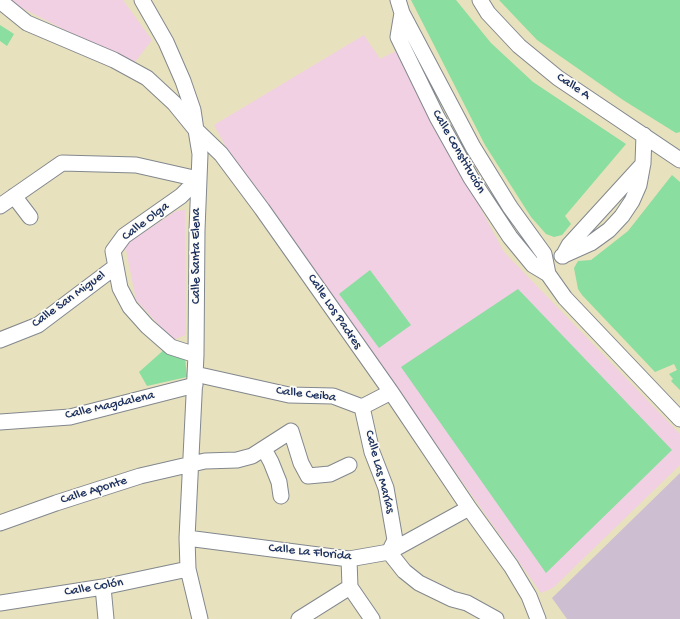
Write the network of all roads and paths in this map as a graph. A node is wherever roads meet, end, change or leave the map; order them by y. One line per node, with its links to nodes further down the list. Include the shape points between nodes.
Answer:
1 (142, 0): 5 (street, via 166,42)
2 (480, 0): 8 (street, Calle A, via 488,13 525,50 558,78)
3 (0, 1): 6 (street, Calle Santa Elena, via 27,24 114,60 146,78)
4 (400, 6): 15 (street, Calle Constitución, via 398,36 437,117 471,178 510,236 533,265)
5 (178, 71): 6 (street); 7 (street, via 193,110)
6 (158, 89): 7 (street, Calle Santa Elena, via 174,103)
7 (196, 130): 10 (street, Calle Santa Elena, via 200,154); 19 (street, Calle Los Padres, via 221,154 262,209)
8 (644, 135): 9 (street, Calle A); 15 (street, via 644,163 569,245)
9 (680, 160)
10 (198, 179): 11 (street, via 136,165 62,163); 14 (street, Calle Olga, via 181,196 124,236 113,251); 17 (street, Calle Santa Elena)
11 (14, 196): 12 (street); 13 (street)
12 (0, 206)
13 (30, 217)
14 (115, 267): 16 (street, Calle San Miguel, via 38,325); 17 (street, Calle Olga, via 120,288 130,307 147,326 171,347)
15 (548, 274): 21 (street, Calle Constitución, via 566,298)
16 (0, 340)
17 (196, 355): 18 (street, Calle Santa Elena)
18 (195, 380): 20 (street, Calle Ceiba, via 289,395 333,396); 22 (street, Calle Magdalena, via 70,417); 25 (street, Calle Santa Elena)
19 (391, 392): 20 (street); 27 (street, Calle Los Padres)
20 (362, 407): 30 (street, Calle Las Marías, via 372,452 387,496 395,540)
21 (680, 419)
22 (0, 422)
23 (264, 449): 24 (street, Calle Aponte, via 291,431 308,476 330,474); 25 (street, Calle Aponte, via 237,460 206,461); 26 (street, via 272,462)
24 (348, 465)
25 (191, 466): 28 (street, Calle Aponte, via 140,476); 29 (street, Calle Santa Elena)
26 (281, 496)
27 (469, 508): 30 (street, Calle La Florida); 41 (street, Calle Los Padres, via 511,566 529,596)
28 (0, 523)
29 (187, 538): 31 (street, Calle La Florida); 32 (street, Calle Santa Elena)
30 (389, 552): 31 (street, Calle La Florida); 40 (street, via 404,571 419,583 452,599 467,603)
31 (349, 559): 34 (street)
32 (188, 569): 33 (street, Calle Colón); 37 (street, Calle Santa Elena)
33 (102, 587): 35 (street, Calle Colón); 36 (street)
34 (350, 587): 38 (street); 39 (street)
35 (0, 603)
36 (106, 619)
37 (200, 619)
38 (299, 619)
39 (372, 619)
40 (496, 619)
41 (538, 619)

